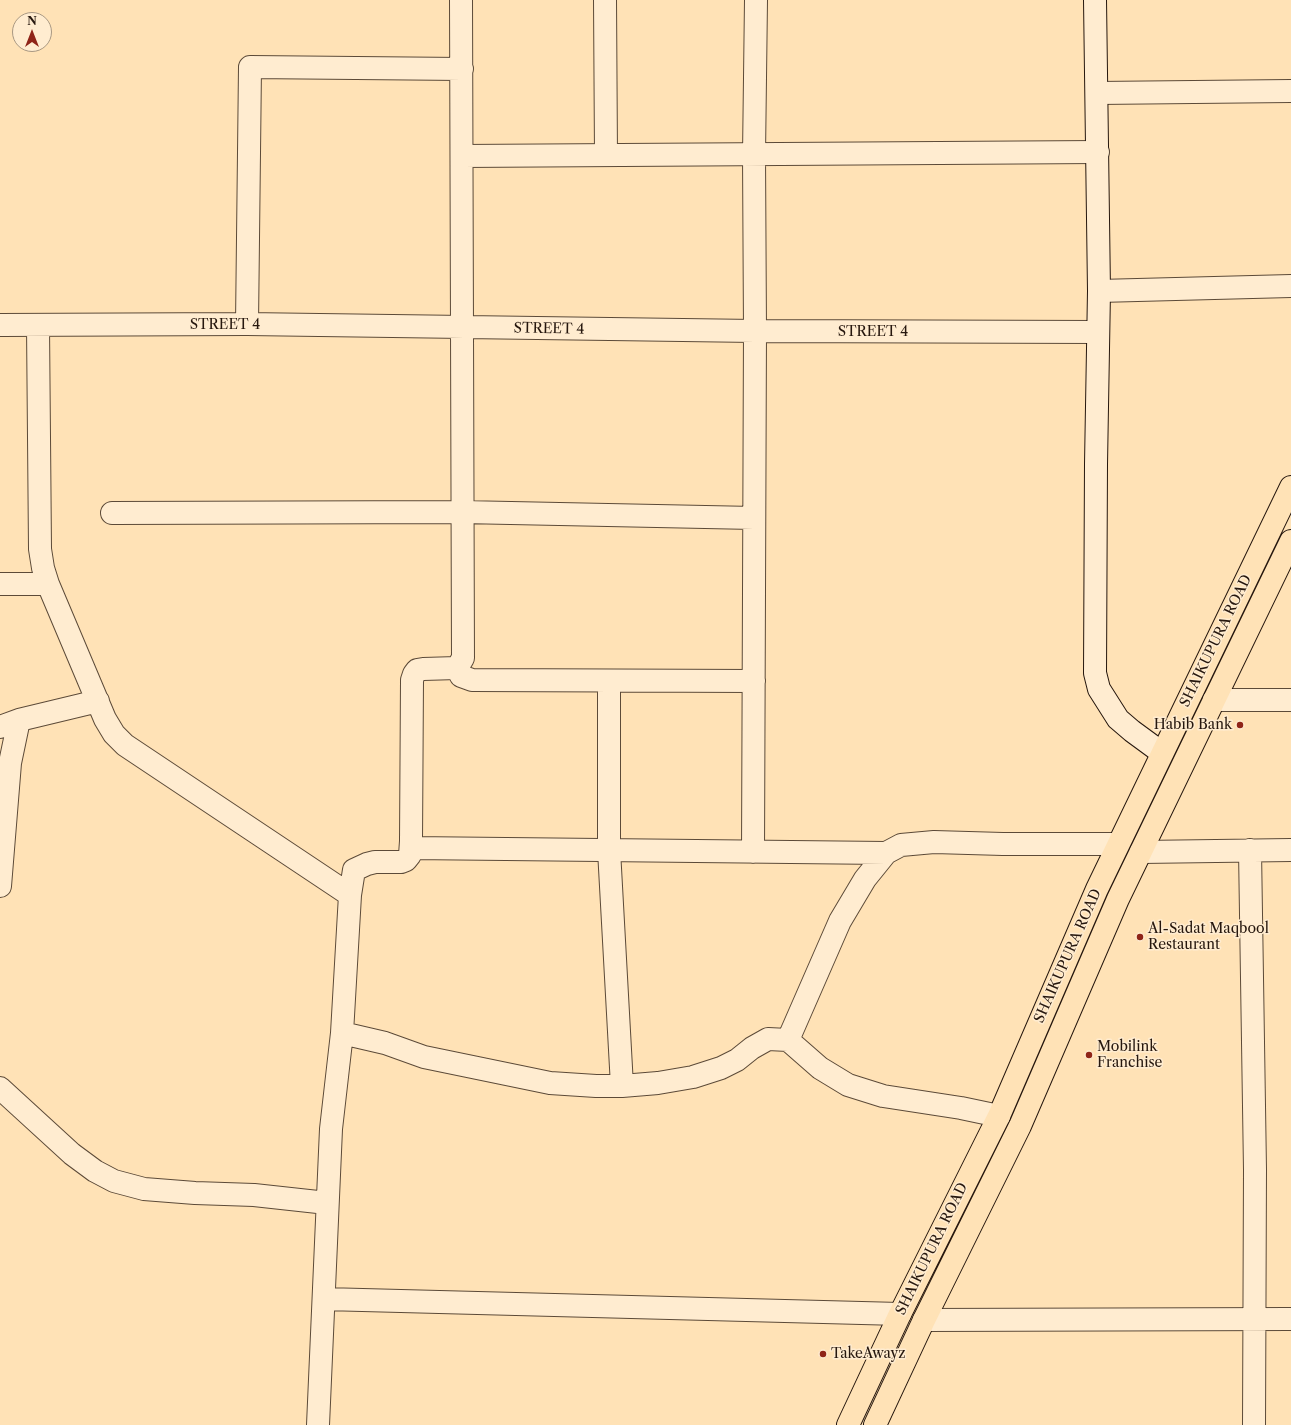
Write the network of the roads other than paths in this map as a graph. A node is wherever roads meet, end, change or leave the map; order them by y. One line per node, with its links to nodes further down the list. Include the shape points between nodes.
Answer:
1 (461, 0): 5 (street)
2 (605, 0): 9 (street)
3 (756, 0): 10 (street)
4 (1095, 0): 7 (street)
5 (462, 69): 11 (street); 14 (street, via 250,66)
6 (1291, 91): 7 (street)
7 (1097, 93): 8 (street)
8 (1098, 152): 10 (street); 13 (street)
9 (606, 155): 10 (street); 11 (street)
10 (754, 155): 18 (street)
11 (462, 156): 17 (street)
12 (1291, 286): 13 (street)
13 (1099, 291): 19 (street)
14 (247, 324): 16 (street, STREET 4); 17 (street, STREET 4)
15 (0, 325): 16 (street, STREET 4)
16 (38, 326): 26 (street, via 40,549)
17 (462, 328): 18 (street, STREET 4); 21 (street)
18 (755, 331): 19 (street, STREET 4); 23 (street)
19 (1098, 332): 34 (street, via 1095,673 1099,689 1118,719)
20 (1291, 487): 34 (main road, SHAIKUPURA ROAD)
21 (462, 512): 22 (street); 23 (street); 27 (street, via 463,658)
22 (112, 513)
23 (754, 518): 29 (street)
24 (1291, 541): 30 (main road, SHAIKUPURA ROAD)
25 (0, 584): 26 (street)
26 (48, 584): 32 (street)
27 (457, 668): 28 (street, via 461,676 472,680); 36 (street, via 417,670 412,680)
28 (609, 681): 29 (street); 37 (street)
29 (754, 681): 40 (street)
30 (1214, 700): 31 (street); 41 (main road, SHAIKUPURA ROAD)
31 (1291, 700)
32 (98, 701): 33 (street); 44 (street, via 114,734 125,745)
33 (9, 723): 43 (street, via 10,763)
34 (1162, 753): 35 (main road, SHAIKUPURA ROAD)
35 (1118, 844): 42 (street, via 934,842 901,845); 49 (main road, SHAIKUPURA ROAD)
36 (411, 848): 37 (street); 44 (street, via 410,855 401,862 375,862 354,870)
37 (609, 850): 40 (street); 47 (street)
38 (1250, 850): 39 (street); 41 (street); 53 (street)
39 (1291, 850)
40 (753, 852): 42 (street)
41 (1141, 852): 54 (main road, SHAIKUPURA ROAD, via 1118,899 1020,1126)
42 (886, 853): 46 (street, via 866,878 840,921)
43 (0, 886)
44 (350, 895): 45 (street)
45 (342, 1033): 47 (street, via 385,1043 424,1057 516,1077 550,1083); 50 (street, via 331,1129)
46 (788, 1040): 47 (street, via 768,1039 737,1060 693,1077); 49 (street, via 820,1068 848,1085 883,1096)
47 (622, 1086)
48 (0, 1088): 50 (street, via 72,1154 114,1181 144,1189 254,1195)
49 (999, 1116): 52 (main road, SHAIKUPURA ROAD)
50 (327, 1203): 51 (street)
51 (324, 1299): 52 (street); 56 (street)
52 (900, 1314): 57 (main road, SHAIKUPURA ROAD)
53 (1255, 1319): 54 (street); 55 (street); 59 (street)
54 (924, 1320): 58 (main road, SHAIKUPURA ROAD)
55 (1291, 1320)
56 (318, 1425)
57 (848, 1425)
58 (875, 1425)
59 (1254, 1425)

